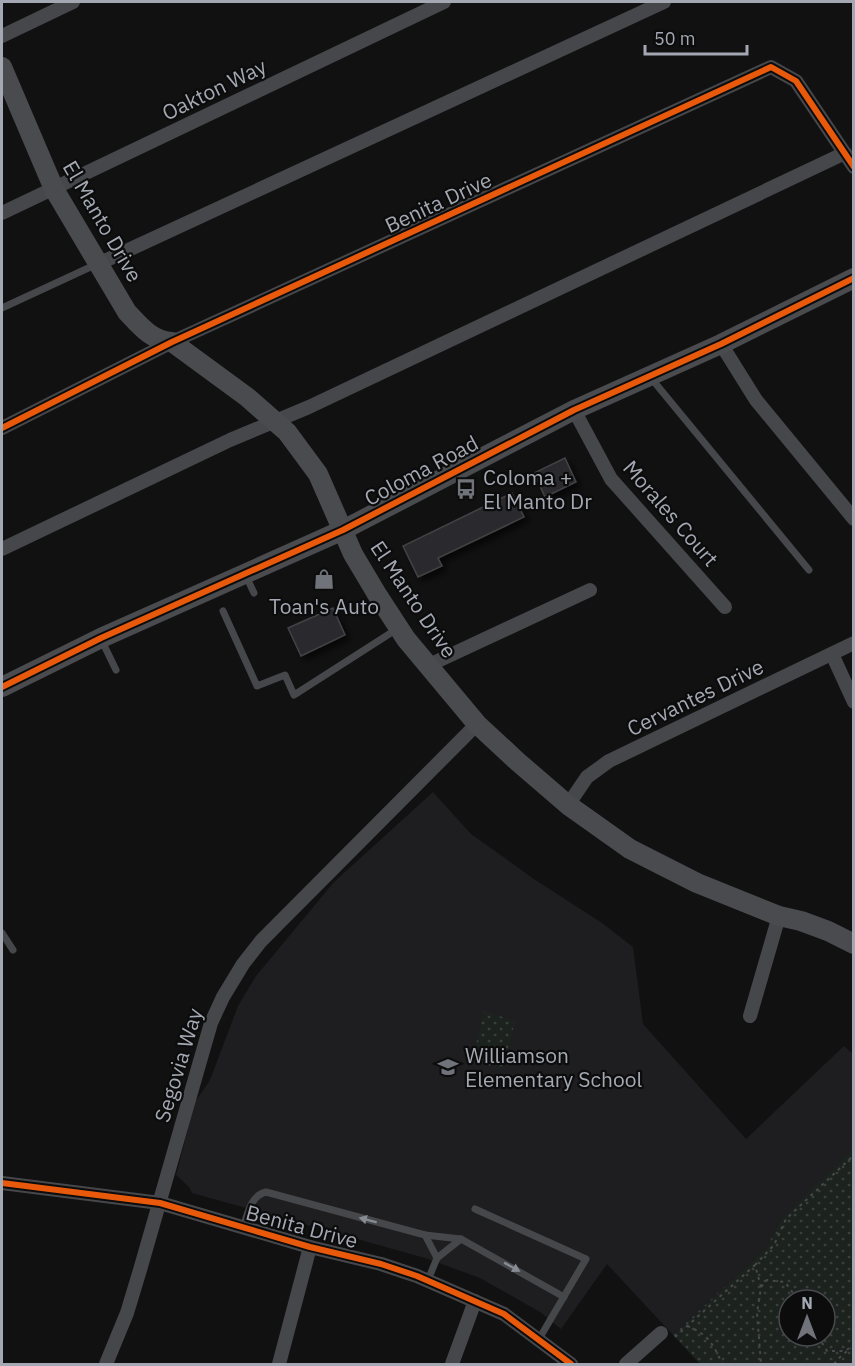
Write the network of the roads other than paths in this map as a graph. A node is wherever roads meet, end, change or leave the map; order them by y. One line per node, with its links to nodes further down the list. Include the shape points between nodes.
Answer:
1 (73, 2): 4 (street)
2 (444, 2): 7 (street, Oakton Way)
3 (664, 2): 9 (street)
4 (2, 36)
5 (2, 66): 7 (street, El Manto Drive)
6 (851, 162): 12 (street, Benita Drive, via 796,81 771,68); 16 (street)
7 (54, 189): 8 (street, Oakton Way); 9 (street, El Manto Drive)
8 (2, 213)
9 (98, 264): 11 (lane); 12 (street, El Manto Drive, via 127,312 141,327 159,341)
10 (854, 278): 13 (street, Coloma Road)
11 (2, 308)
12 (172, 342): 16 (street, El Manto Drive); 17 (street, Benita Drive)
13 (721, 344): 14 (street, Coloma Road); 18 (street, via 756,400)
14 (649, 376): 15 (street, Coloma Road); 21 (lane)
15 (574, 410): 19 (street, Coloma Road); 25 (street, Morales Court, via 611,479)
16 (276, 422): 19 (street, El Manto Drive, via 318,474); 20 (street, via 230,440)
17 (2, 428)
18 (854, 519)
19 (343, 530): 22 (street, Coloma Road); 27 (street, El Manto Drive)
20 (2, 549)
21 (809, 570)
22 (245, 574): 24 (lane); 28 (street, Coloma Road)
23 (590, 590): 31 (street)
24 (254, 593)
25 (725, 607)
26 (223, 610): 27 (lane, via 256,686 285,675 294,696)
27 (399, 628): 31 (street, El Manto Drive)
28 (101, 638): 32 (lane); 33 (street, Coloma Road)
29 (854, 643): 30 (street, Cervantes Drive)
30 (832, 654): 34 (street); 36 (street, Cervantes Drive, via 609,761 587,777)
31 (427, 666): 35 (street, El Manto Drive)
32 (116, 670)
33 (2, 687)
34 (854, 702)
35 (477, 724): 36 (street, El Manto Drive); 43 (street, Segovia Way, via 243,964 204,1041)
36 (568, 805): 37 (street, El Manto Drive, via 630,849 667,869)
37 (779, 916): 39 (street, El Manto Drive, via 810,924); 41 (street)
38 (2, 933): 40 (lane)
39 (854, 944)
40 (13, 950)
41 (750, 1016)
42 (2, 1183): 43 (street, Benita Drive)
43 (160, 1203): 45 (street, Benita Drive); 55 (street, Segovia Way, via 127,1313)
44 (475, 1209): 51 (lane, via 586,1259)
45 (243, 1227): 46 (lane, one-way to 45, via 266,1192 254,1199); 48 (street, Benita Drive)
46 (425, 1235): 47 (lane); 49 (lane)
47 (460, 1239): 49 (lane); 51 (lane, one-way to 51)
48 (310, 1247): 50 (street, Benita Drive); 56 (street)
49 (437, 1258): 50 (lane)
50 (428, 1280): 52 (street, Benita Drive)
51 (564, 1297): 54 (lane)
52 (475, 1301): 54 (street, Benita Drive, via 504,1314); 57 (street)
53 (661, 1333): 59 (street)
54 (539, 1339): 58 (street, Benita Drive)
55 (106, 1365)
56 (279, 1365)
57 (452, 1365)
58 (571, 1365)
59 (626, 1365)

